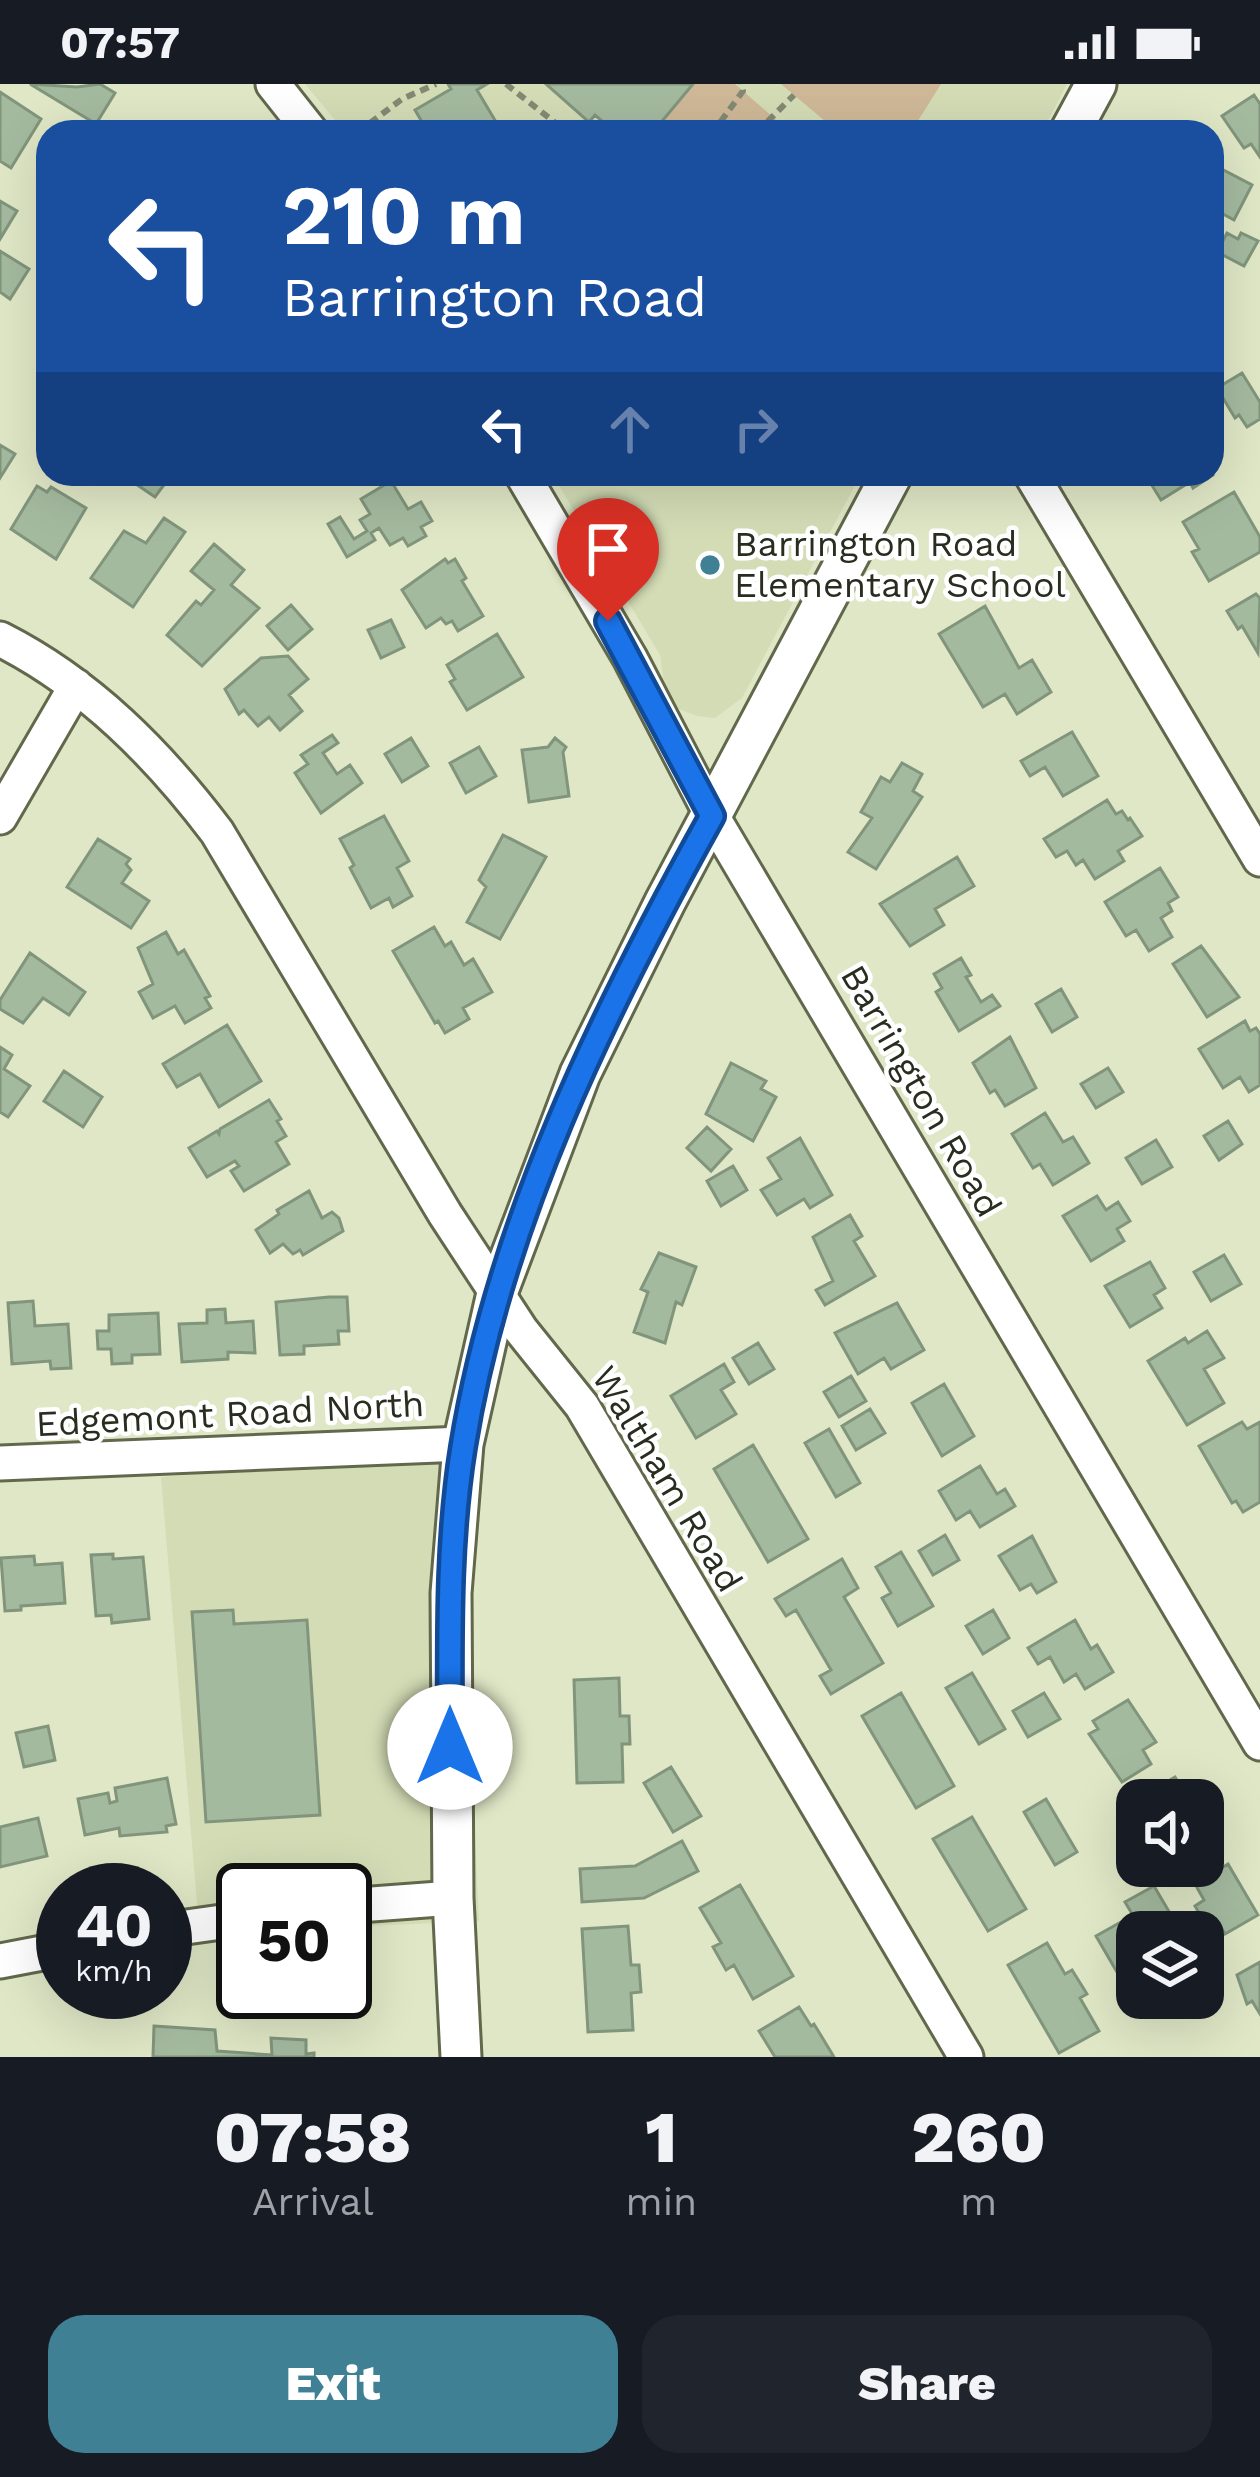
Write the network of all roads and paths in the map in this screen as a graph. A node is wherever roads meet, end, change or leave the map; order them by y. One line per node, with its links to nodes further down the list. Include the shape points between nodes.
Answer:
1 (273, 84): 7 (street)
2 (436, 84): 8 (path)
3 (506, 84): 9 (path)
4 (741, 84): 10 (path)
5 (1096, 84): 12 (main road)
6 (794, 95): 11 (path)
7 (302, 120)
8 (374, 120)
9 (552, 120)
10 (722, 120)
11 (769, 120)
12 (1076, 120)
13 (529, 486): 18 (street, Barrington Road)
14 (886, 486): 18 (main road)
15 (1037, 486): 20 (street)
16 (0, 639): 17 (street, Waltham Road)
17 (76, 686): 19 (street); 21 (street, Waltham Road, via 129,730 218,832)
18 (712, 816): 21 (main road, via 580,1074); 24 (street, Barrington Road)
19 (0, 818)
20 (1260, 860)
21 (497, 1293): 22 (main road); 30 (street, Waltham Road, via 582,1406)
22 (464, 1444): 23 (street, Edgemont Road North); 25 (main road, via 451,1593)
23 (0, 1463)
24 (1260, 1743)
25 (453, 1898): 26 (street); 29 (main road)
26 (372, 1904)
27 (36, 1954): 28 (street)
28 (0, 1961)
29 (461, 2057)
30 (966, 2057)

